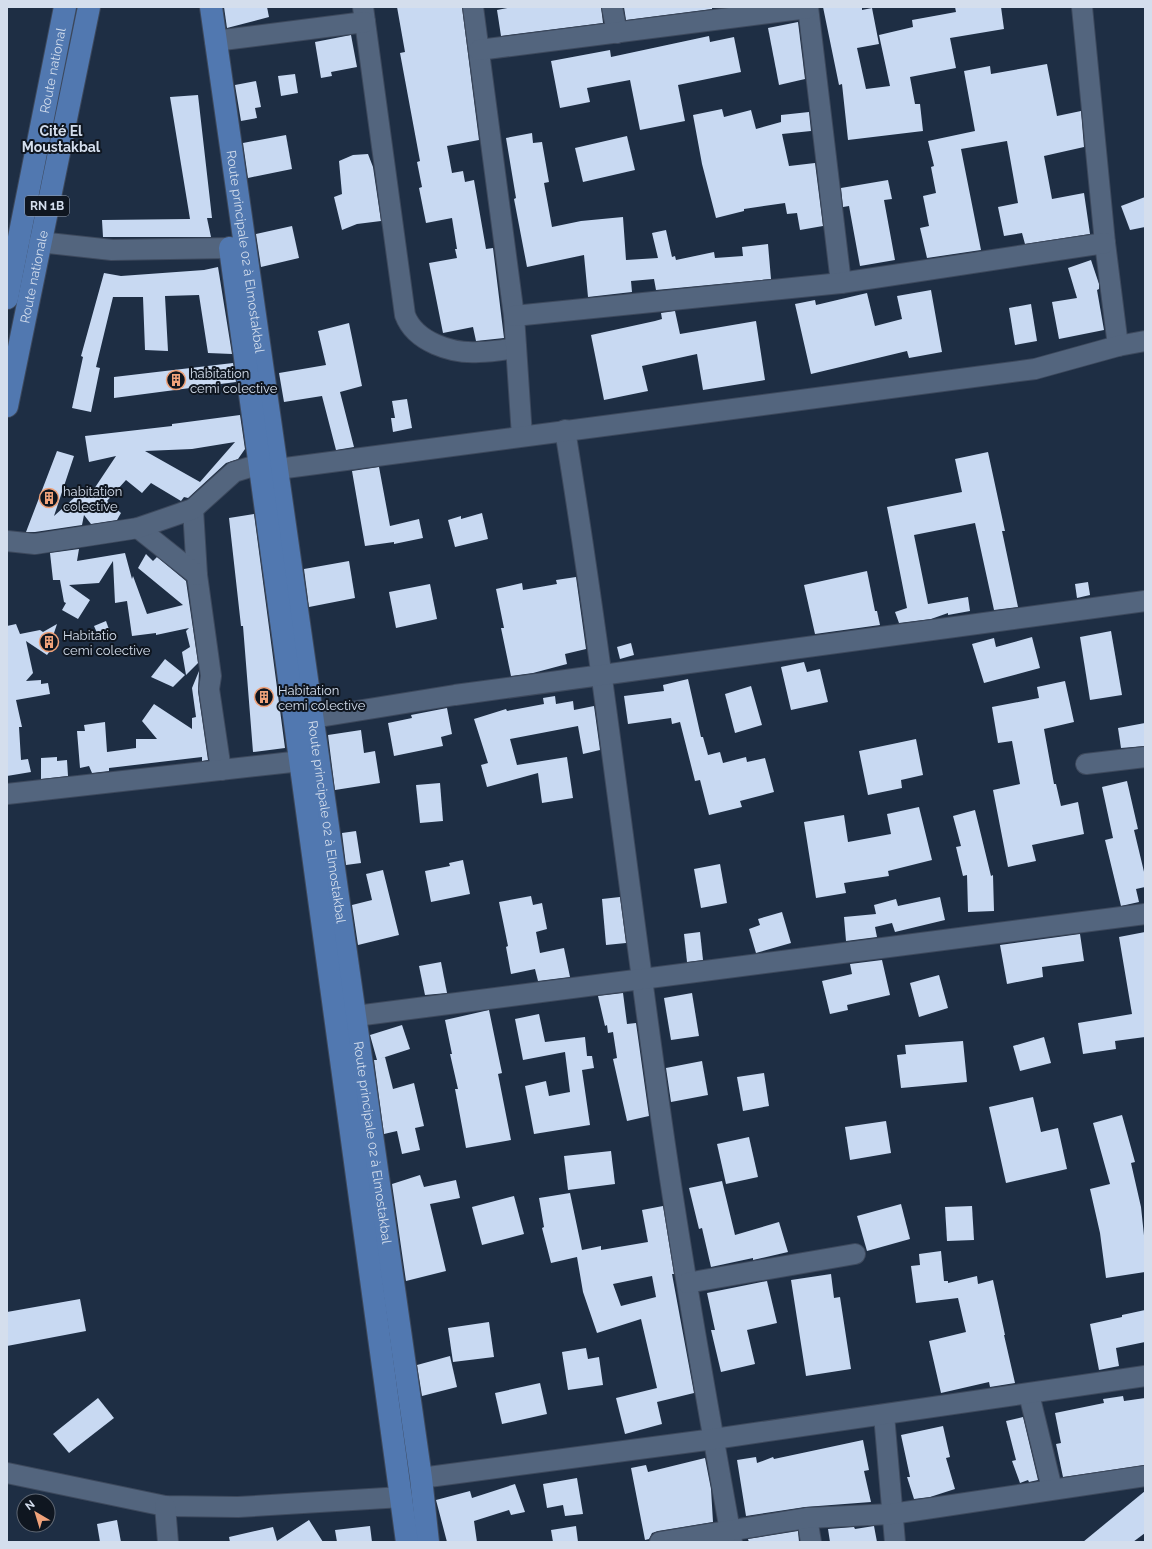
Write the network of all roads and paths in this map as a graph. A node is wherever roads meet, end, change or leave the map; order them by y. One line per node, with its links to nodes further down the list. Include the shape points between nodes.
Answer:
1 (65, 7): 18 (main road, Route national)
2 (89, 7): 14 (main road, Route nationale / RN 1B)
3 (197, 7): 16 (main road, Route principale 02 à Elmostakbal)
4 (211, 7): 12 (main road, Route principale 02 à Elmostakbal)
5 (473, 7): 13 (street)
6 (612, 7): 11 (street)
7 (808, 7): 9 (street); 17 (street)
8 (1082, 7): 15 (street)
9 (746, 11): 11 (street)
10 (364, 15): 12 (street); 22 (street, via 408,324 423,338 455,350 478,353)
11 (616, 34): 13 (street)
12 (215, 41): 26 (main road, Route principale 02 à Elmostakbal)
13 (478, 50): 19 (street)
14 (40, 242): 16 (street, via 112,250); 23 (main road, Route nationale / RN 1B)
15 (1105, 243): 17 (street); 21 (street)
16 (230, 248): 26 (main road, Route principale 02 à Elmostakbal)
17 (841, 283): 19 (street)
18 (7, 298)
19 (514, 316): 22 (street)
20 (1145, 341): 21 (street)
21 (1118, 346): 24 (street, via 1035,369)
22 (516, 348): 25 (street)
23 (7, 406)
24 (565, 430): 25 (street); 32 (street)
25 (522, 436): 26 (street)
26 (269, 466): 27 (street, via 234,472); 33 (main road, Route principale 02 à Elmostakbal); 35 (main road, Route principale 02 à Elmostakbal)
27 (193, 508): 28 (street); 30 (street)
28 (138, 528): 29 (street, via 35,544); 30 (street)
29 (7, 541)
30 (197, 575): 37 (street, via 211,676 209,689)
31 (1145, 601): 32 (street)
32 (602, 675): 33 (street); 40 (street)
33 (313, 718): 41 (main road, Route principale 02 à Elmostakbal)
34 (1145, 757): 36 (street)
35 (301, 760): 37 (street); 52 (main road, Route principale 02 à Elmostakbal)
36 (1086, 764)
37 (221, 770): 38 (street)
38 (7, 794)
39 (1145, 914): 40 (street)
40 (642, 979): 41 (street); 43 (street)
41 (356, 1016): 50 (main road, Route principale 02 à Elmostakbal)
42 (855, 1254): 43 (street)
43 (687, 1282): 47 (street)
44 (1145, 1376): 45 (street)
45 (1029, 1394): 46 (street); 51 (street)
46 (884, 1415): 47 (street); 54 (street)
47 (714, 1439): 50 (street); 56 (street)
48 (7, 1473): 53 (street)
49 (1145, 1476): 51 (street)
50 (421, 1478): 59 (main road, Route principale 02 à Elmostakbal)
51 (1052, 1489): 54 (street)
52 (402, 1497): 53 (street, via 238,1507); 58 (main road, Route principale 02 à Elmostakbal)
53 (166, 1506): 57 (street)
54 (892, 1514): 55 (street); 62 (street)
55 (807, 1518): 56 (street); 61 (street)
56 (731, 1537): 60 (street)
57 (168, 1542)
58 (407, 1542)
59 (428, 1542)
60 (660, 1542)
61 (811, 1542)
62 (895, 1542)

